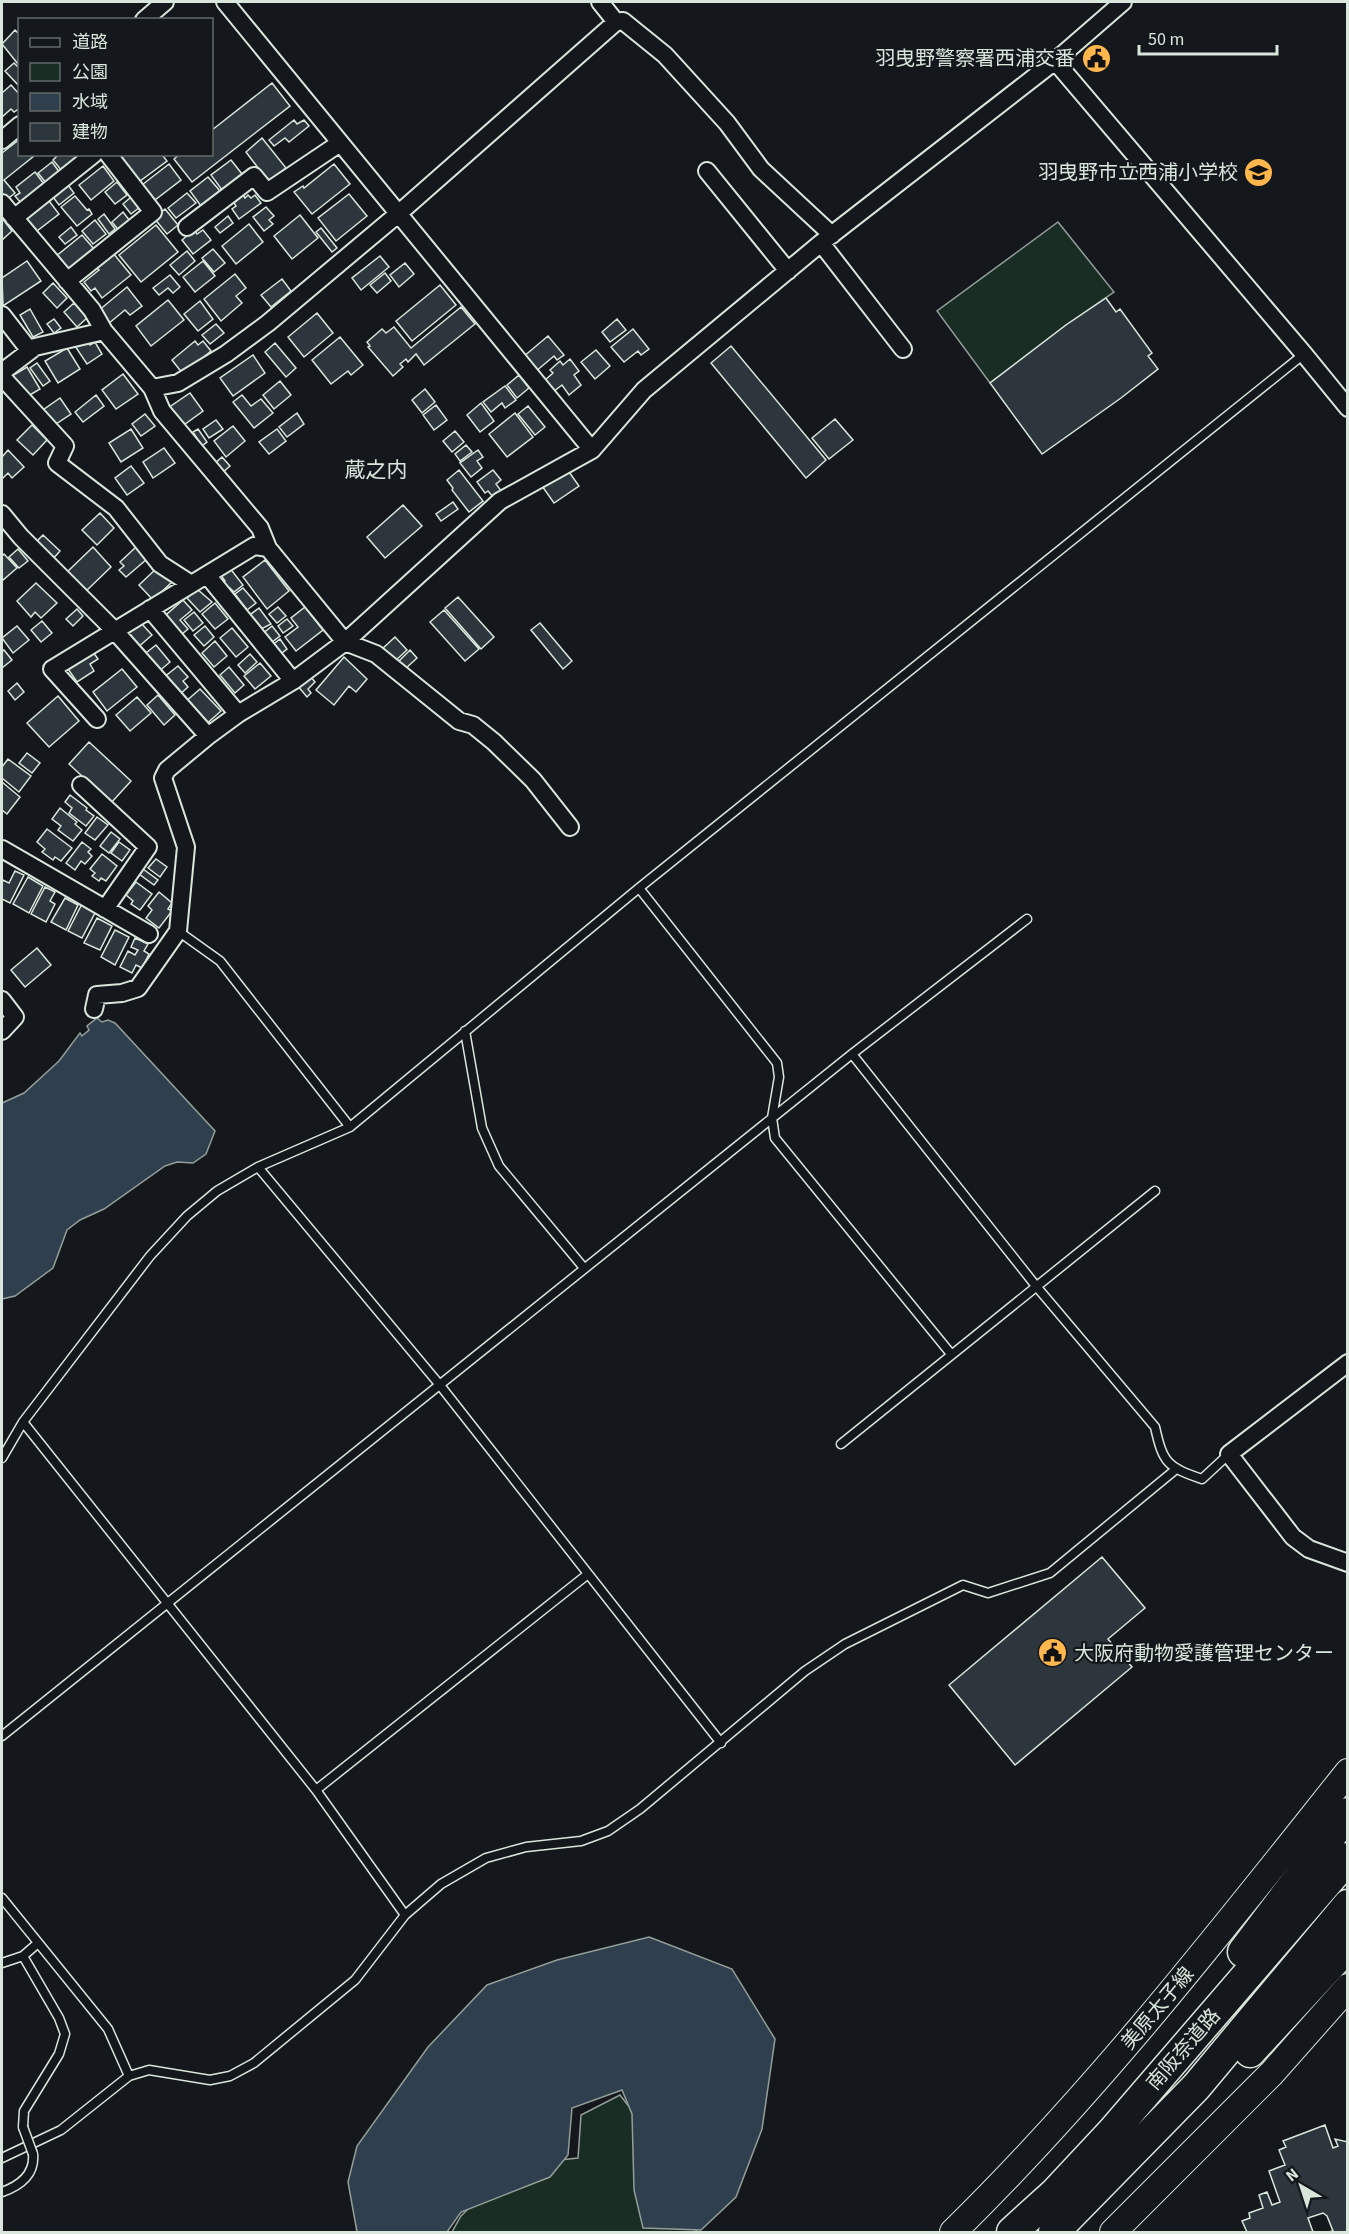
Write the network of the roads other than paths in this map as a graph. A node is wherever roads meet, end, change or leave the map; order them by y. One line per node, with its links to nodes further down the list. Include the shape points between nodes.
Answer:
1 (165, 2): 5 (street)
2 (225, 2): 10 (street)
3 (600, 2): 6 (street)
4 (1123, 2): 7 (street)
5 (146, 18)
6 (616, 22): 15 (street); 18 (street, via 623,21 665,55)
7 (1055, 61): 18 (street); 25 (street)
8 (18, 127): 9 (street)
9 (2, 140)
10 (340, 143): 15 (street); 17 (street, via 267,192 254,176)
11 (92, 156): 16 (street)
12 (110, 156): 20 (street, via 153,212)
13 (707, 171): 19 (street)
14 (2, 203): 16 (street)
15 (398, 214): 28 (street, via 226,354 178,383); 30 (street)
16 (14, 218): 20 (street)
17 (187, 227)
18 (827, 239): 19 (street); 23 (street)
19 (788, 271): 30 (street, via 644,390)
20 (67, 281): 22 (street)
21 (2, 315): 24 (street)
22 (104, 331): 24 (street); 28 (street)
23 (903, 349)
24 (30, 351): 26 (street)
25 (1304, 354): 29 (street); 46 (lane)
26 (2, 372)
27 (2, 377): 35 (street, via 65,446 57,463 116,508 160,564)
28 (152, 388): 33 (street, via 162,411 260,528)
29 (1347, 408)
30 (592, 450): 38 (street, via 500,501)
31 (2, 514): 32 (street)
32 (7, 533): 37 (street)
33 (268, 548): 34 (street, via 254,546); 38 (street)
34 (207, 575): 35 (street); 39 (street)
35 (191, 584): 36 (street)
36 (150, 609): 37 (street); 40 (street)
37 (114, 630): 41 (street, via 52,669); 42 (street)
38 (345, 642): 39 (street); 44 (street, via 376,654 459,721 472,724 494,742 533,780)
39 (293, 681): 40 (street)
40 (238, 714): 42 (street)
41 (97, 719)
42 (208, 736): 49 (street, via 167,770 163,778 186,847)
43 (81, 785): 47 (street, via 148,847)
44 (570, 827)
45 (2, 849): 47 (street)
46 (639, 888): 54 (lane); 56 (lane, via 777,1064 779,1077)
47 (105, 909): 50 (street)
48 (1027, 919): 55 (lane)
49 (178, 931): 52 (street, via 138,988 97,995); 57 (lane, via 220,961)
50 (149, 934)
51 (2, 1000): 53 (street, via 15,1017)
52 (94, 1009)
53 (2, 1031)
54 (465, 1031): 57 (lane); 60 (lane, via 482,1128 499,1166)
55 (852, 1054): 56 (lane); 61 (lane)
56 (772, 1118): 60 (lane); 62 (lane, via 775,1138)
57 (350, 1127): 58 (lane)
58 (258, 1167): 64 (lane); 65 (lane, via 187,1216 150,1257)
59 (1155, 1191): 61 (lane)
60 (585, 1268): 64 (lane)
61 (1036, 1286): 62 (lane); 69 (lane, via 1155,1427 1160,1451)
62 (951, 1354): 66 (lane)
63 (1347, 1363): 67 (street)
64 (439, 1383): 71 (lane); 72 (lane)
65 (23, 1422): 68 (lane); 72 (lane)
66 (841, 1444)
67 (1229, 1454): 69 (lane, via 1202,1479); 70 (street, via 1293,1537 1308,1549)
68 (2, 1458)
69 (1176, 1470): 74 (lane, via 1050,1573 988,1593 963,1585 845,1644 804,1671)
70 (1347, 1563)
71 (588, 1574): 74 (lane); 76 (lane)
72 (167, 1603): 73 (lane); 76 (lane)
73 (2, 1736)
74 (721, 1743): 81 (lane, via 608,1831 581,1841 526,1847 486,1858 441,1884)
75 (1347, 1772): 92 (main road, 美原太子線, via 1129,2042 1010,2176)
76 (316, 1790): 81 (lane)
77 (1347, 1813): 89 (highway)
78 (1347, 1858): 89 (highway, 南阪奈道路)
79 (2, 1898): 82 (lane)
80 (1347, 1905): 88 (highway, 南阪奈道路)
81 (405, 1915): 87 (lane, via 355,1980 254,2063 230,2076 210,2080 149,2070)
82 (38, 1943): 84 (lane); 87 (lane, via 108,2030)
83 (1347, 1946): 88 (highway, via 1234,2069)
84 (23, 1956): 85 (lane); 91 (lane, bridge, via 65,2034 59,2054 24,2111 23,2127 34,2162 30,2174)
85 (2, 1963)
86 (1347, 1987): 95 (main road, via 1272,2073)
87 (129, 2076): 90 (lane, via 61,2130)
88 (1196, 2087): 94 (highway, 南阪奈道路)
89 (1112, 2132): 93 (highway, 南阪奈道路)
90 (2, 2158)
91 (2, 2192)
92 (953, 2232)
93 (1012, 2232)
94 (1054, 2232)
95 (1113, 2232)

